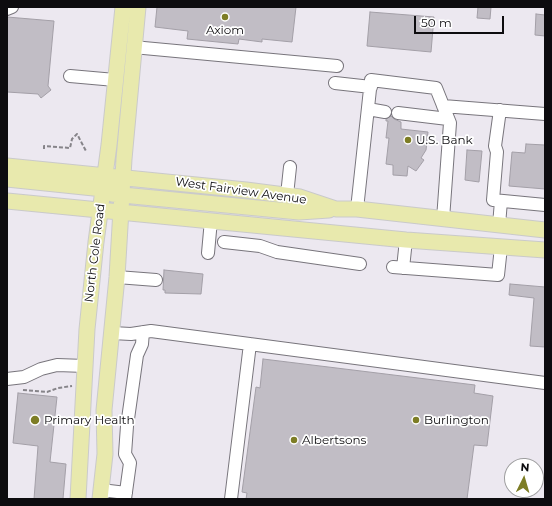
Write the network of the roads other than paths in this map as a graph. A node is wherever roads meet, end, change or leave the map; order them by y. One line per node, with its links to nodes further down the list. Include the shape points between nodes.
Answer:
1 (12, 7): 4 (lane)
2 (122, 7): 8 (main road, North Cole Road)
3 (138, 7): 5 (main road, North Cole Road)
4 (7, 9)
5 (133, 47): 6 (lane); 22 (main road, North Cole Road)
6 (336, 66)
7 (70, 76): 8 (lane)
8 (115, 80): 21 (main road, North Cole Road)
9 (335, 83): 10 (lane)
10 (371, 87): 11 (lane, via 371,80 436,88); 12 (lane)
11 (443, 106): 13 (lane); 17 (lane)
12 (368, 109): 14 (lane); 28 (lane)
13 (500, 110): 16 (lane); 25 (lane, via 495,146 498,152 493,200)
14 (385, 112)
15 (398, 113): 17 (lane)
16 (545, 114)
17 (448, 119): 31 (lane, via 450,123)
18 (7, 166): 21 (main road, West Fairview Avenue)
19 (290, 167): 23 (lane)
20 (7, 179): 21 (main road)
21 (103, 186): 22 (main road, West Fairview Avenue); 29 (main road, North Cole Road)
22 (123, 188): 23 (main road, West Fairview Avenue); 27 (main road, via 299,212); 30 (main road, North Cole Road)
23 (287, 195): 27 (main road, West Fairview Avenue)
24 (7, 201): 29 (main road)
25 (501, 201): 26 (lane); 33 (lane)
26 (545, 205)
27 (336, 209): 28 (main road, West Fairview Avenue)
28 (357, 209): 31 (main road, West Fairview Avenue)
29 (100, 210): 30 (main road); 46 (main road, North Cole Road)
30 (121, 212): 32 (main road); 41 (main road, North Cole Road)
31 (443, 219): 33 (main road, West Fairview Avenue)
32 (211, 220): 35 (main road); 39 (lane)
33 (499, 225): 34 (main road, West Fairview Avenue)
34 (545, 230)
35 (406, 240): 37 (main road); 37 (lane, via 398,267 498,276)
36 (224, 242): 40 (lane)
37 (501, 247): 38 (main road)
38 (545, 250)
39 (208, 253)
40 (360, 264)
41 (117, 277): 42 (lane); 44 (main road, North Cole Road)
42 (156, 280)
43 (143, 332): 44 (lane); 45 (lane); 50 (lane, via 142,344 137,355 127,426 125,454 130,463)
44 (112, 333): 49 (main road, North Cole Road, via 104,410 105,454)
45 (250, 344): 48 (lane); 52 (lane)
46 (85, 366): 47 (lane, via 57,365 40,369 24,377); 51 (main road, North Cole Road)
47 (7, 379)
48 (545, 382)
49 (100, 494): 50 (lane)
50 (125, 496)
51 (78, 499)
52 (230, 499)

